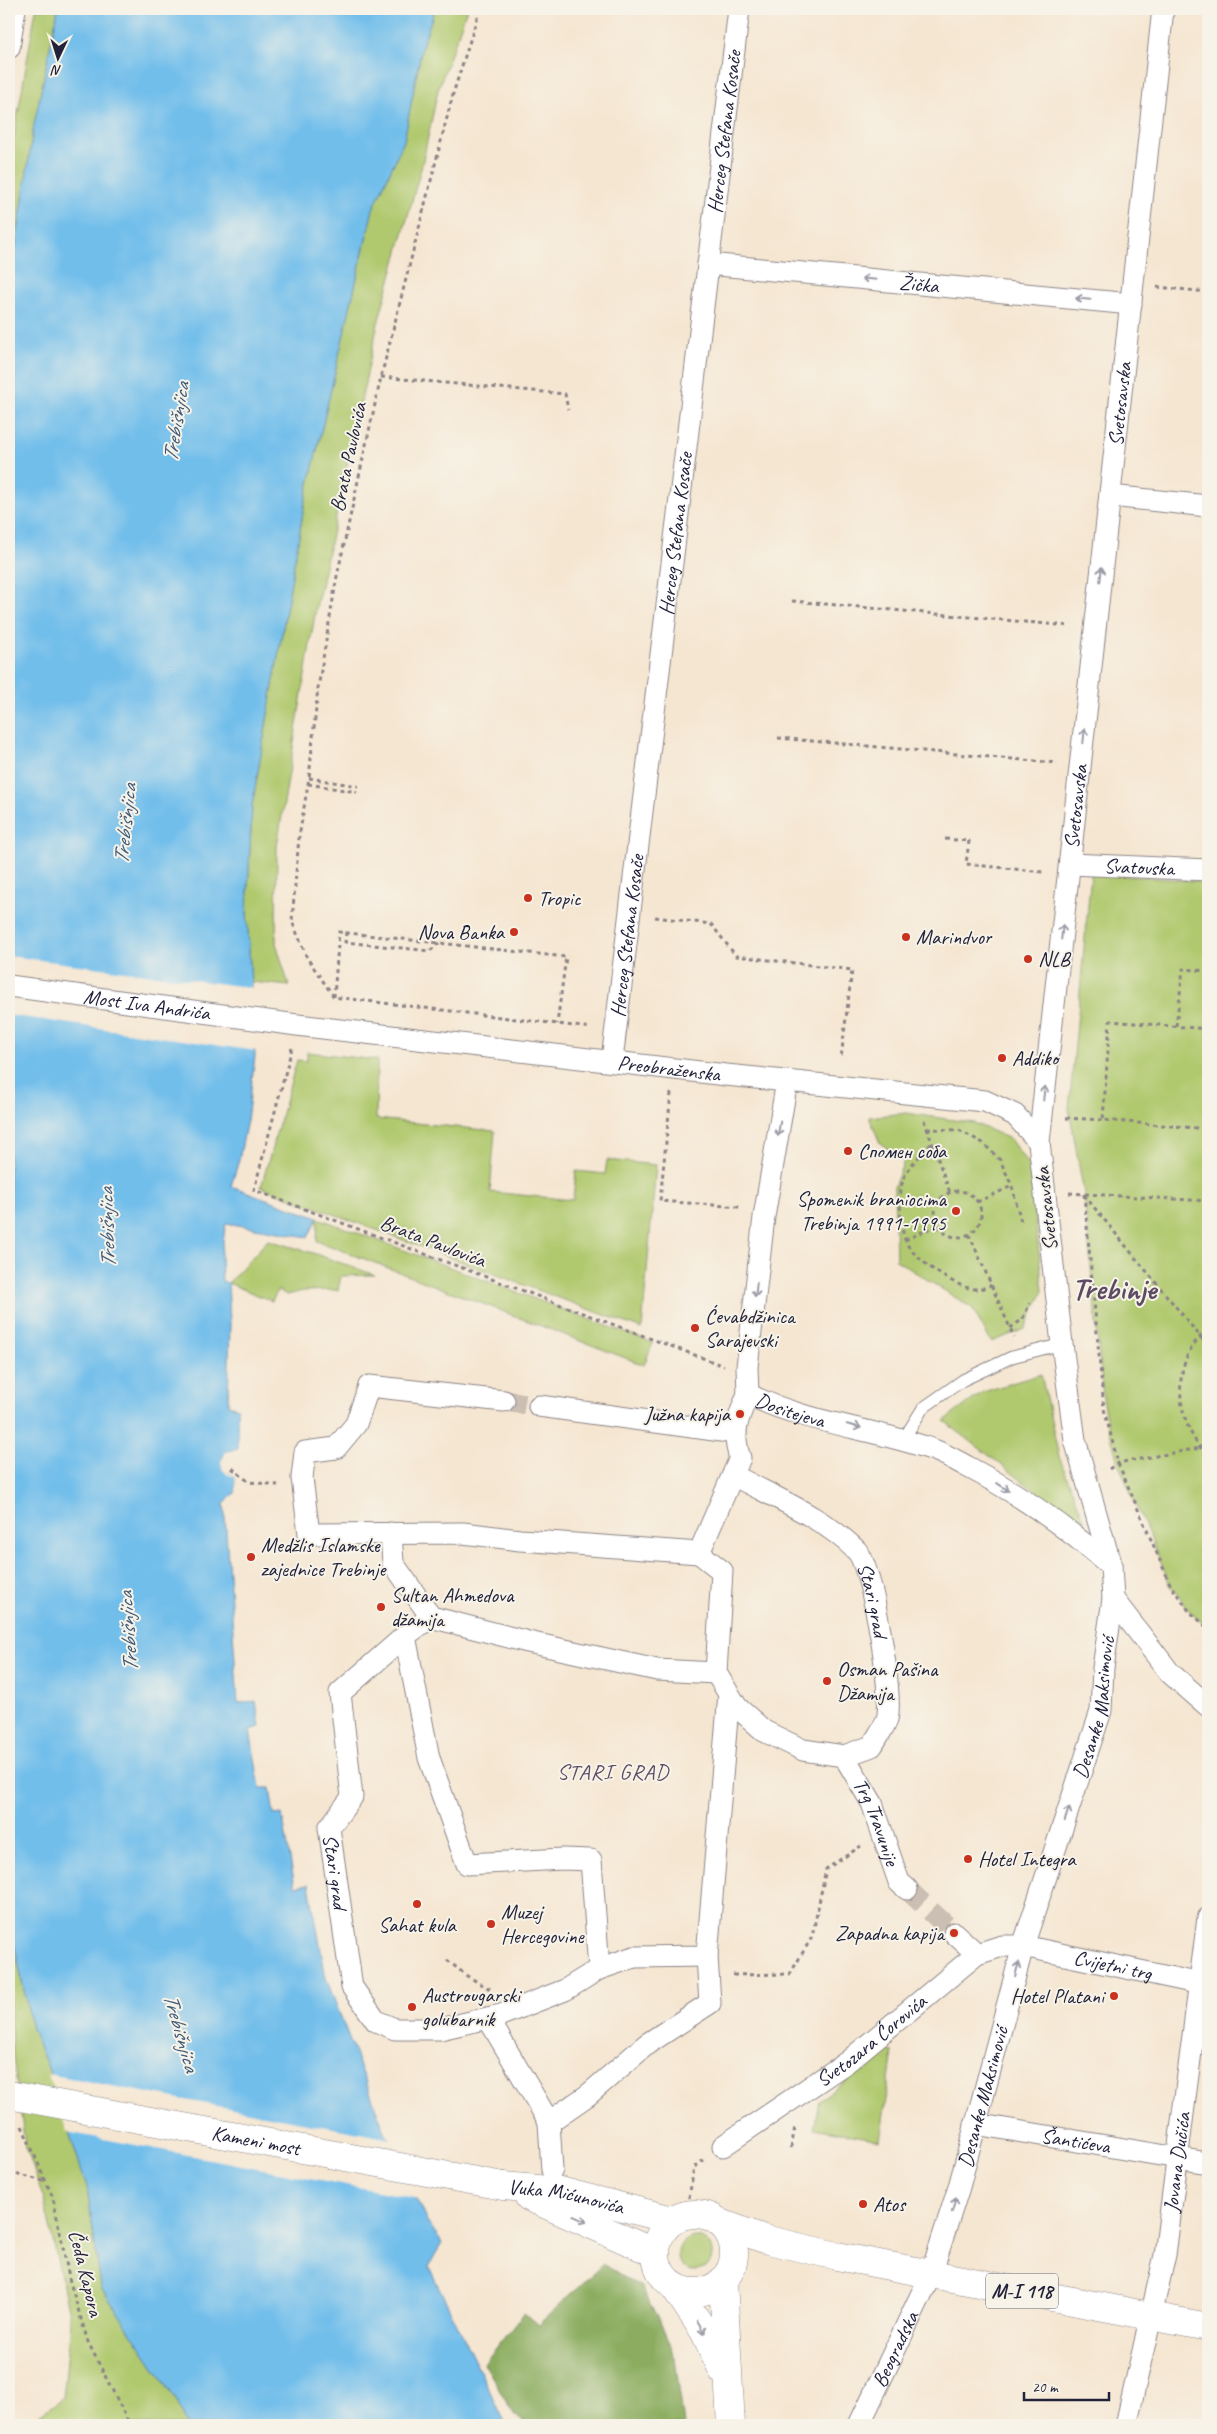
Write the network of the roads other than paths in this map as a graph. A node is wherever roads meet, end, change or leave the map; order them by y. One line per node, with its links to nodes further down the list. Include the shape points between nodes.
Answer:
1 (15, 9): 4 (street)
2 (740, 9): 5 (street, Herceg Stefana Kosače)
3 (1164, 9): 6 (street, Svetosavska)
4 (9, 48)
5 (708, 264): 6 (street, Žička, one-way to 5); 13 (street, Herceg Stefana Kosače)
6 (1132, 294): 7 (street, Svetosavska)
7 (1110, 496): 8 (street); 9 (street, Svetosavska, one-way to 7)
8 (1208, 506)
9 (1070, 864): 10 (street, Svatovska); 15 (street, Svetosavska, one-way to 9)
10 (1208, 870)
11 (9, 986): 12 (street, Most Iva Andrića)
12 (289, 1031): 13 (street, Preobraženska)
13 (612, 1060): 14 (street, Preobraženska)
14 (787, 1081): 15 (street, Preobraženska, via 985,1101 1016,1115); 17 (street, Dositejeva, one-way to 17, via 766,1209)
15 (1039, 1142): 16 (street, Svetosavska)
16 (1062, 1344): 21 (lane, via 1012,1357 963,1380 923,1408); 25 (street, Svetosavska, via 1075,1440)
17 (748, 1384): 20 (street); 21 (street, Dositejeva, one-way to 21, via 774,1407)
18 (504, 1401): 23 (street, via 369,1386 356,1424 336,1448 305,1452 302,1478 309,1534)
19 (539, 1406): 20 (street)
20 (736, 1433): 22 (street, via 734,1440 740,1458)
21 (903, 1440): 25 (street, Dositejeva, one-way to 25, via 936,1450 992,1480 1069,1530)
22 (733, 1475): 24 (street); 32 (street, Stari grad, via 822,1523 858,1552 872,1589 885,1664 887,1718 872,1746)
23 (391, 1533): 24 (street, via 463,1533); 27 (street, via 393,1564)
24 (699, 1553): 29 (street, via 722,1571)
25 (1111, 1566): 26 (street, Svetosavska)
26 (1113, 1599): 31 (street, via 1170,1673); 36 (street, Desanke Maksimović, one-way to 26, via 1101,1711 1103,1668)
27 (432, 1617): 28 (street, Stari grad); 29 (street, via 657,1670)
28 (405, 1636): 39 (street, via 429,1758 467,1864 591,1860); 41 (street, Stari grad, via 340,1693 352,1797 329,1828 352,1987 376,2020 395,2029 440,2029)
29 (716, 1673): 30 (street, Stari grad)
30 (729, 1694): 32 (street, Stari grad, via 737,1707 764,1731 803,1750); 38 (street)
31 (1208, 1706)
32 (844, 1756): 33 (street, Trg Travunije, via 872,1803 899,1882)
33 (907, 1889)
34 (1208, 1918): 40 (street, Jovana Dučića)
35 (954, 1933): 37 (street)
36 (1023, 1946): 37 (street, Svetozara Ćorovića, via 1002,1946); 40 (street, Cvijetni trg); 44 (street, Desanke Maksimović, one-way to 36)
37 (977, 1954): 45 (street, Svetozara Ćorovića, via 848,2062)
38 (707, 1962): 39 (street, Stari grad, via 634,1957); 43 (street, via 710,2003 647,2044 588,2095)
39 (599, 1969): 41 (street, Stari grad, via 565,1990)
40 (1201, 1984): 46 (street, Jovana Dučića)
41 (488, 2018): 43 (street)
42 (9, 2095): 49 (main road, Kameni most, bridge)
43 (549, 2122): 48 (street)
44 (975, 2124): 46 (street, Šantićeva); 55 (street, Desanke Maksimović, one-way to 44)
45 (723, 2146)
46 (1178, 2158): 47 (street, Šantićeva); 57 (street, Jovana Dučića, via 1165,2255)
47 (1208, 2162)
48 (552, 2170)
49 (503, 2186): 50 (main road, Vuka Mićunovića, via 560,2191); 52 (main road, Vuka Mićunovića, one-way to 52)
50 (681, 2210): 51 (main road, M-I 118, via 685,2215 710,2216); 52 (main road, via 664,2228 657,2240)
51 (721, 2223): 53 (main road, M-I 118, via 764,2239); 54 (main road, via 734,2245)
52 (655, 2253): 56 (main road, via 657,2266)
53 (837, 2256): 54 (main road, M-I 118, via 757,2253); 55 (main road, M-I 118)
54 (728, 2269): 56 (main road, M-I 118, via 712,2288 700,2292 686,2292); 59 (main road)
55 (931, 2274): 57 (main road, M-I 118); 61 (street, Beogradska)
56 (674, 2286): 59 (main road, one-way to 59, via 704,2332)
57 (1152, 2316): 58 (main road, M-I 118); 62 (street, Jovana Dučića)
58 (1208, 2327)
59 (727, 2379): 60 (main road)
60 (731, 2425)
61 (859, 2425)
62 (1126, 2425)

